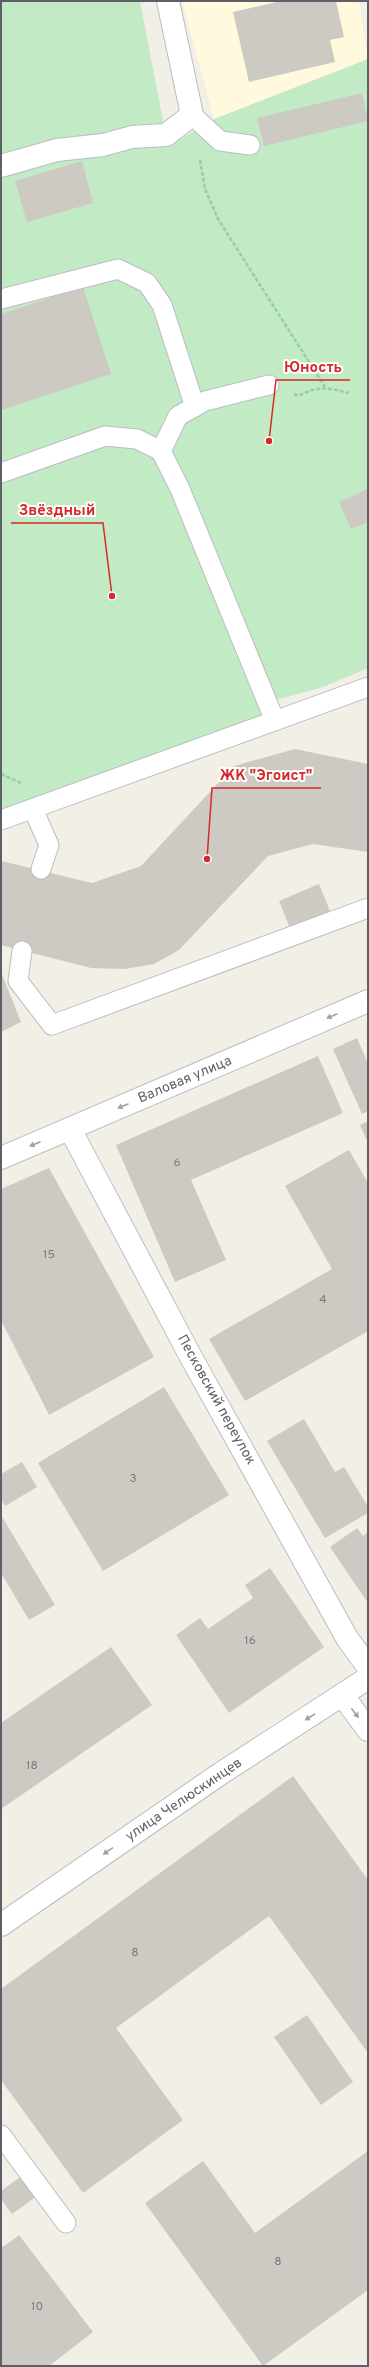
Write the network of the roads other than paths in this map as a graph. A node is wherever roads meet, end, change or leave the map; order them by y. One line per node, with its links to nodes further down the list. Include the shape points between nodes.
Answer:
1 (168, 1): 2 (street)
2 (192, 115): 3 (lane, via 220,141); 4 (street, via 166,135 132,137 103,145 57,150)
3 (250, 145)
4 (1, 166)
5 (1, 299): 7 (lane, via 118,269 146,283 162,305)
6 (269, 385): 7 (lane)
7 (195, 407): 8 (lane, via 178,416)
8 (161, 451): 9 (lane, via 138,439 105,436); 11 (lane, via 183,496)
9 (1, 473)
10 (368, 687): 11 (lane)
11 (275, 721): 12 (lane)
12 (33, 809): 13 (lane); 14 (lane, via 49,845)
13 (1, 820)
14 (41, 869)
15 (368, 908): 16 (lane, via 52,1026 18,981)
16 (22, 951)
17 (368, 1001): 18 (street, Валовая улица, one-way to 18)
18 (70, 1129): 19 (street, Валовая улица, one-way to 19); 20 (street, Песковский переулок, via 192,1359 347,1638)
19 (1, 1158)
20 (368, 1668)
21 (368, 1678): 22 (street, улица Челюскинцев)
22 (343, 1696): 23 (street, one-way to 23); 24 (street, улица Челюскинцев, one-way to 24, via 220,1774)
23 (368, 1730)
24 (1, 1925)
25 (1, 2135): 26 (lane)
26 (66, 2223)

